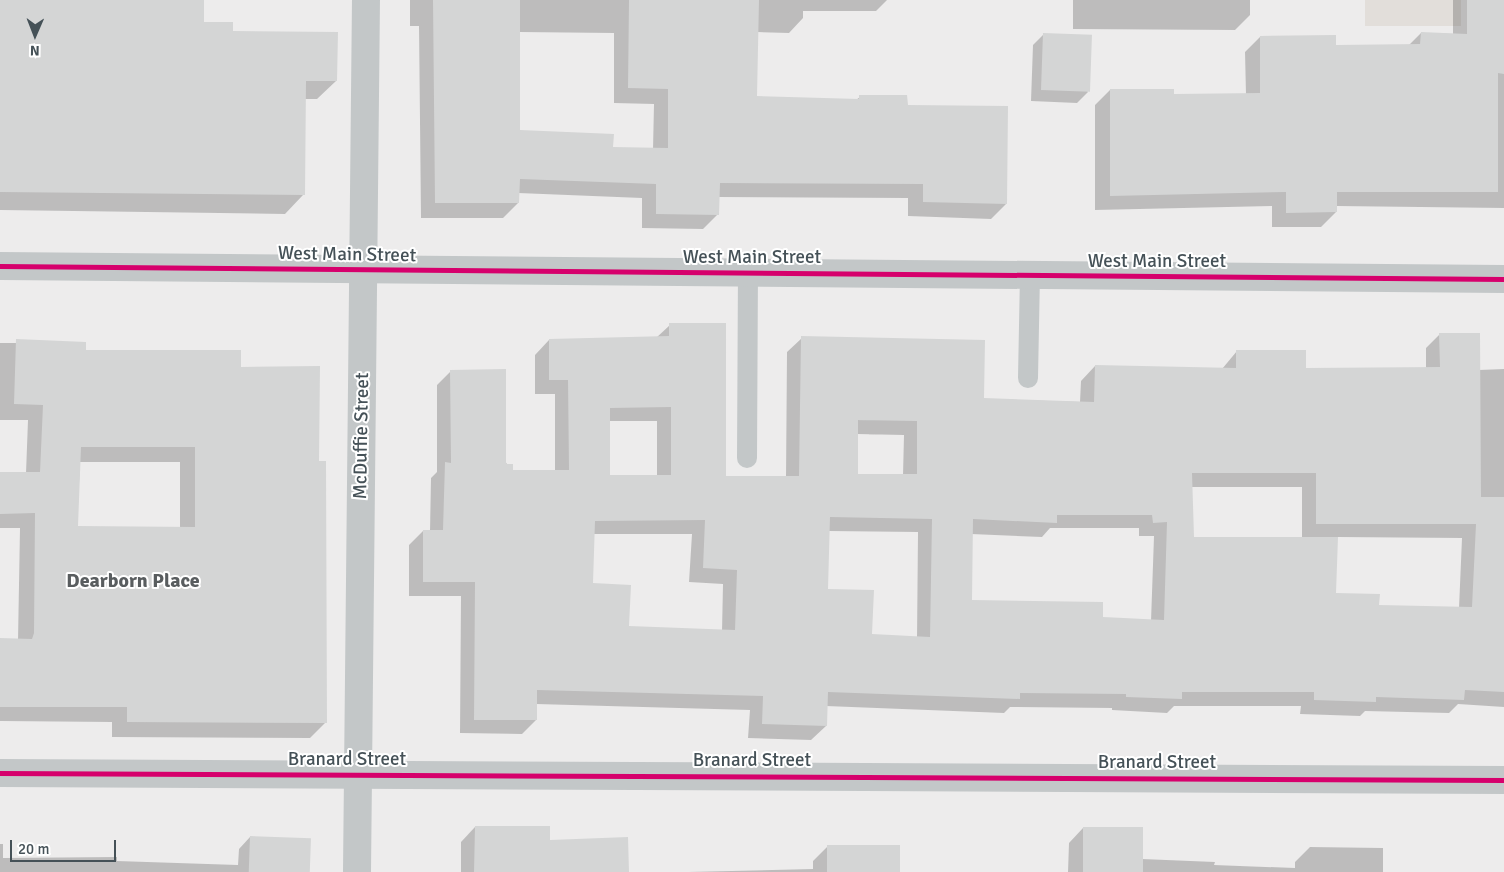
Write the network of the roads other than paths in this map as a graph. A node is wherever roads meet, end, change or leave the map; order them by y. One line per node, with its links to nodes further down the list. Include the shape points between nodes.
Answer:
1 (366, 0): 3 (street, McDuffie Street)
2 (0, 266): 3 (street, West Main Street)
3 (365, 270): 4 (street, West Main Street); 10 (street, McDuffie Street)
4 (748, 273): 5 (street, West Main Street); 8 (lane)
5 (1030, 276): 6 (street, West Main Street); 7 (lane)
6 (1504, 279)
7 (1028, 378)
8 (747, 458)
9 (0, 773): 10 (street, Branard Street)
10 (357, 775): 11 (street, Branard Street); 12 (street, McDuffie Street)
11 (1504, 780)
12 (357, 872)

